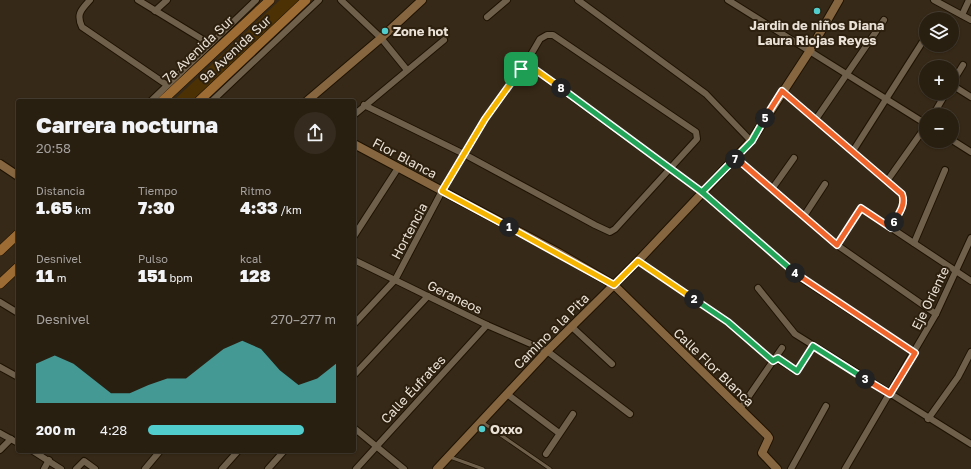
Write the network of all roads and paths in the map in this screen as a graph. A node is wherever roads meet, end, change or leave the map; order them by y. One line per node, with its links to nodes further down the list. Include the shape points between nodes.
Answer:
1 (90, 0): 31 (street, via 80,12 78,20 82,27)
2 (138, 0): 16 (street)
3 (167, 0): 16 (street)
4 (256, 0): 23 (street)
5 (270, 0): 36 (main road, 7a Avenida Sur)
6 (306, 0): 37 (main road, 9a Avenida Sur)
7 (319, 0): 38 (street)
8 (341, 0): 21 (street)
9 (422, 0): 21 (street)
10 (507, 0): 18 (street)
11 (578, 0): 46 (street, via 706,94)
12 (728, 0): 25 (street)
13 (839, 0): 25 (street, Camino a la Pita)
14 (934, 0): 17 (street)
15 (969, 0): 17 (street)
16 (155, 11): 23 (street)
17 (962, 15): 20 (street)
18 (488, 17)
19 (884, 20): 30 (street)
20 (971, 20)
21 (381, 38): 28 (street); 39 (street)
22 (444, 40): 28 (street)
23 (210, 44): 31 (street)
24 (919, 47): 40 (street)
25 (809, 52): 30 (street); 33 (street, Camino a la Pita)
26 (526, 63): 51 (street, Hortencia, via 485,119); 56 (street); 56 (street, Hortencia, via 540,39 553,35 696,132 697,139)
27 (963, 65): 29 (street)
28 (407, 70): 41 (street)
29 (959, 72)
30 (847, 75): 40 (street); 43 (street)
31 (167, 86): 35 (street)
32 (959, 89): 34 (street)
33 (782, 91): 43 (street); 46 (street, Camino a la Pita)
34 (971, 97)
35 (153, 99)
36 (164, 99)
37 (201, 99)
38 (214, 99)
39 (309, 99)
40 (886, 99): 44 (street); 49 (street)
41 (364, 105): 42 (street); 51 (street)
42 (356, 113)
43 (816, 119): 49 (street)
44 (919, 120)
45 (919, 135): 59 (street)
46 (752, 141): 52 (street, Camino a la Pita)
47 (959, 144): 50 (street)
48 (356, 145): 55 (street, Flor Blanca)
49 (853, 152): 59 (street)
50 (971, 152)
51 (464, 154): 56 (street, via 610,232); 62 (street, Hortencia)
52 (736, 158): 61 (street); 63 (street, Camino a la Pita)
53 (794, 158): 61 (street)
54 (0, 164): 58 (street)
55 (398, 168): 62 (street, Flor Blanca); 66 (street)
56 (671, 168): 63 (street)
57 (945, 170): 69 (street)
58 (16, 175)
59 (887, 181): 65 (street, via 904,199)
60 (825, 184): 64 (street)
61 (772, 189): 64 (street)
62 (442, 191): 76 (street, Hortencia); 79 (street, Flor Blanca)
63 (702, 192): 73 (street, Camino a la Pita); 92 (street, via 802,279)
64 (804, 216): 70 (street)
65 (891, 228): 69 (street); 70 (street, via 861,208)
66 (356, 233)
67 (16, 236): 71 (main road)
68 (971, 238): 75 (street, Eje Oriente)
69 (914, 243): 75 (street)
70 (837, 245): 84 (street)
71 (0, 251)
72 (356, 261): 76 (street, Geraneos)
73 (638, 261): 79 (street, Camino a la Pita); 93 (street, via 728,322)
74 (16, 269): 78 (main road)
75 (955, 271): 77 (street); 84 (street, Eje Oriente)
76 (395, 280): 81 (street, Geraneos); 85 (street, Hortencia)
77 (971, 281)
78 (0, 284)
79 (614, 285): 87 (street, Camino a la Pita); 101 (street, Calle Flor Blanca)
80 (758, 288): 88 (street, via 795,334)
81 (428, 296): 86 (street, Geraneos); 96 (street)
82 (0, 302): 83 (street)
83 (16, 312)
84 (936, 314): 92 (street, Eje Oriente)
85 (356, 322)
86 (487, 325): 90 (street, Geraneos); 112 (street, Calle Éufrates)
87 (572, 327): 90 (street, Camino a la Pita); 94 (street)
88 (813, 346): 93 (street, via 797,371); 99 (street)
89 (782, 348): 93 (street)
90 (547, 351): 98 (street, Camino a la Pita); 103 (street, Geraneos)
91 (971, 352): 104 (street, via 958,377)
92 (915, 353): 99 (street, Eje Oriente)
93 (774, 359): 101 (street)
94 (612, 364)
95 (0, 367): 97 (street)
96 (356, 373)
97 (16, 376)
98 (507, 394): 105 (street, Camino a la Pita); 108 (street)
99 (890, 394): 104 (street); 135 (street, Eje Oriente)
100 (826, 406): 134 (street)
101 (740, 409): 133 (street, Calle Flor Blanca, via 769,438 762,453)
102 (573, 414): 108 (street)
103 (630, 414)
104 (928, 419): 111 (street)
105 (481, 422): 119 (street, Camino a la Pita); 132 (lane)
106 (356, 430): 112 (street)
107 (0, 433): 109 (street)
108 (559, 433): 118 (street)
109 (11, 440): 110 (street); 113 (street)
110 (16, 442)
111 (970, 442)
112 (376, 446): 128 (street, Calle Éufrates); 129 (street)
113 (0, 450)
114 (37, 453): 120 (street)
115 (158, 453): 125 (street)
116 (236, 453): 126 (street)
117 (282, 453): 127 (street)
118 (546, 454)
119 (449, 457): 130 (street, Camino a la Pita); 131 (lane)
120 (49, 460): 121 (street); 122 (street)
121 (44, 469)
122 (61, 469)
123 (76, 469): 124 (street, via 84,461)
124 (96, 469)
125 (145, 469)
126 (222, 469)
127 (268, 469)
128 (356, 469)
129 (404, 469)
130 (437, 469)
131 (483, 469)
132 (550, 469)
133 (777, 469)
134 (791, 469)
135 (845, 469)

